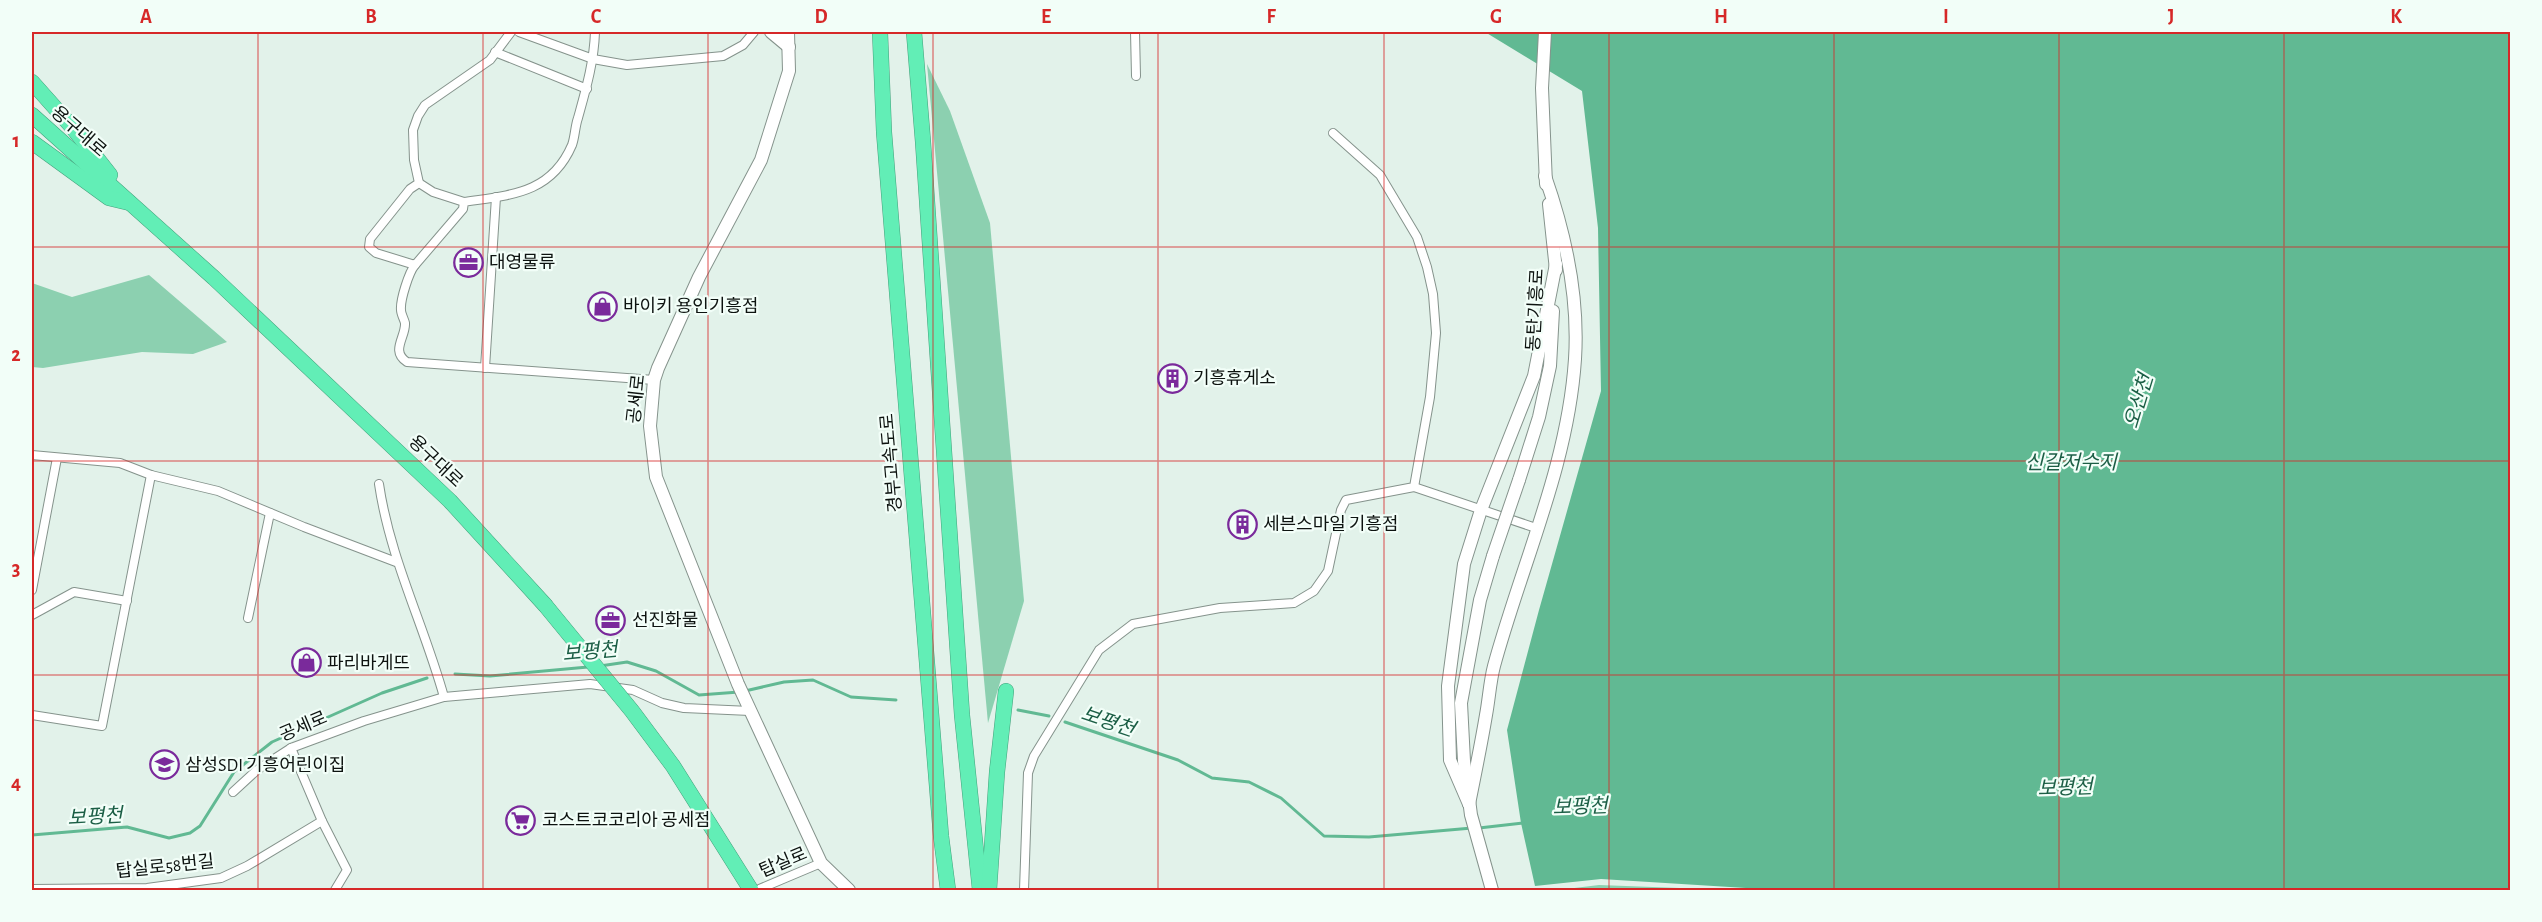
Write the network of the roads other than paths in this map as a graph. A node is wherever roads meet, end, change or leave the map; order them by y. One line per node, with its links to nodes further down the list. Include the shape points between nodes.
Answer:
1 (511, 32): 12 (street)
2 (519, 32): 13 (street)
3 (596, 32): 13 (street)
4 (754, 32): 13 (street, via 743,45 723,56 627,65)
5 (771, 32): 11 (main road)
6 (788, 32): 11 (main road, 공세로)
7 (880, 32): 56 (highway, 경부고속도로, via 885,144)
8 (914, 32): 57 (highway, via 962,715)
9 (1134, 32): 14 (street)
10 (1545, 32): 20 (main road, 동탄기흥로)
11 (789, 47): 28 (main road, 공세로, via 789,71 761,160 699,277)
12 (495, 52): 16 (street); 21 (street, via 490,60 425,105 418,116 413,130)
13 (593, 59): 16 (street)
14 (1136, 76)
15 (32, 82): 24 (highway)
16 (587, 89): 22 (street, via 573,142 558,171 531,189)
17 (32, 115): 24 (highway, 용구대로)
18 (1333, 133): 33 (street, via 1380,175 1417,237 1427,267 1436,333 1430,397)
19 (32, 142): 24 (highway, via 109,198)
20 (1545, 176): 25 (main road, 동탄기흥로); 36 (main road, via 1558,215 1573,293 1575,357 1570,407)
21 (419, 183): 23 (street); 26 (street, via 375,230 369,247 376,253)
22 (496, 197): 23 (street); 27 (street)
23 (464, 202): 26 (street, via 463,209)
24 (132, 204): 53 (highway, 용구대로, bridge, via 450,501 545,605 673,766)
25 (1556, 264): 34 (main road, via 1534,376); 48 (main road, 동탄기흥로, bridge, via 1550,366 1539,417 1480,600 1461,703)
26 (415, 265): 27 (street, via 410,270 401,308 405,326 399,350 402,359)
27 (485, 368): 28 (street)
28 (654, 380): 44 (main road, 공세로, via 650,426 656,477)
29 (32, 455): 30 (street)
30 (57, 458): 31 (street, via 120,463); 38 (street)
31 (151, 475): 35 (street, via 218,491); 39 (street)
32 (379, 484): 37 (street)
33 (1414, 487): 34 (street); 59 (street, via 1346,500 1329,572 1314,591 1294,603 1220,608 1133,624 1099,650 1034,756 1028,773)
34 (1481, 510): 36 (street); 48 (main road, via 1464,564 1448,686 1450,760)
35 (270, 513): 37 (street); 41 (street)
36 (1539, 528): 48 (main road, via 1494,667)
37 (396, 562): 43 (street)
38 (32, 590)
39 (127, 601): 40 (street, via 74,592); 45 (street, via 102,726)
40 (32, 615)
41 (248, 618)
42 (1010, 693): 58 (highway, via 1002,720)
43 (444, 697): 44 (street, 공세로, via 590,684 633,690 684,708); 46 (street, 공세로)
44 (748, 708): 50 (main road)
45 (32, 715)
46 (291, 748): 47 (street, 공세로, via 257,770); 49 (street)
47 (233, 792)
48 (1470, 810): 60 (main road)
49 (322, 820): 51 (street, 탑실로58번길, via 221,878 147,888); 52 (street, via 347,870)
50 (821, 863): 54 (street, 탑실로); 55 (main road)
51 (32, 889)
52 (335, 891)
53 (752, 891)
54 (758, 891)
55 (849, 891)
56 (948, 891)
57 (980, 891)
58 (989, 891)
59 (1024, 891)
60 (1492, 891)

